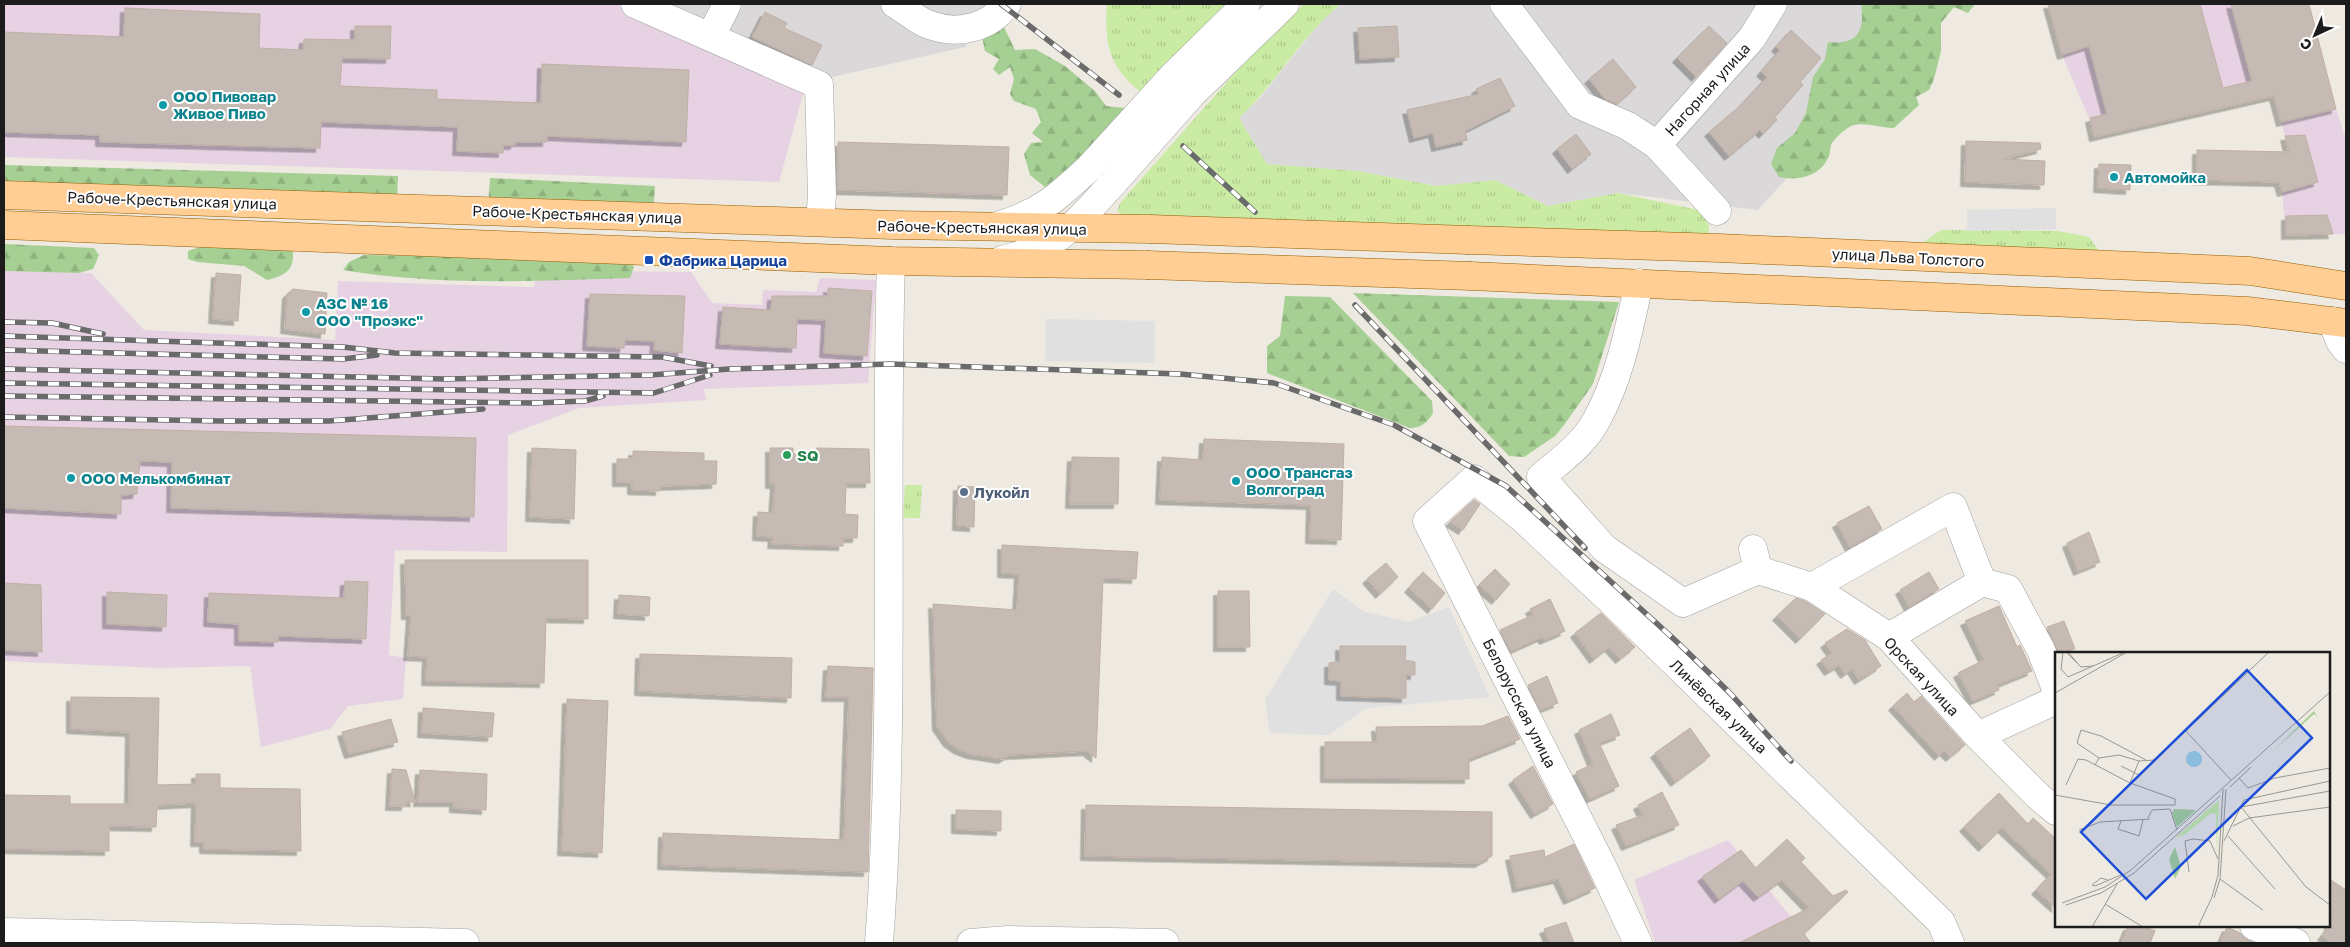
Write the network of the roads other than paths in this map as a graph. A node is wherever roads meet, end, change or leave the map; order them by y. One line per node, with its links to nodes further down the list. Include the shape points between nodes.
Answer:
1 (635, 4): 9 (street)
2 (727, 4): 9 (street)
3 (895, 4): 4 (street, via 932,26 970,30 999,14)
4 (1007, 4)
5 (1246, 4): 10 (street)
6 (1285, 4): 10 (street)
7 (1504, 4): 11 (street, Нагорная улица, via 1580,105 1628,126)
8 (1773, 4): 11 (street, Нагорная улица, via 1752,38)
9 (711, 36): 15 (street, via 818,85)
10 (1182, 86): 12 (street, bridge); 19 (street, bridge, via 1091,166)
11 (1657, 145): 14 (street)
12 (1109, 187): 17 (street, via 1100,212); 19 (street)
13 (4, 195): 15 (main road, Рабоче-Крестьянская улица)
14 (1717, 211)
15 (820, 222): 19 (main road, Рабоче-Крестьянская улица, via 990,228)
16 (4, 225): 20 (main road, Рабоче-Крестьянская улица)
17 (1114, 229): 18 (main road, Рабоче-Крестьянская улица); 19 (main road, Рабоче-Крестьянская улица)
18 (1150, 229): 22 (main road, улица Льва Толстого, bridge, via 1719,248 2250,271)
19 (1052, 234): 20 (main road, Рабоче-Крестьянская улица, via 998,261); 21 (main road, Рабоче-Крестьянская улица, bridge, via 1146,265)
20 (892, 261): 36 (street, via 890,677)
21 (1639, 283): 23 (main road, via 2247,312); 27 (street, Орская улица, via 1623,357 1597,420 1574,449 1541,477 1604,548 1683,602 1755,559)
22 (2346, 286)
23 (2339, 322): 24 (street, via 2340,341)
24 (2346, 349)
25 (1474, 479): 39 (street, Белорусская улица, via 1427,521); 40 (street, Линёвская улица, via 1521,517 1609,599 1941,922)
26 (1982, 582): 27 (street, via 1952,507); 28 (street); 29 (street, via 2008,589 2042,650)
27 (1812, 588): 28 (street, Орская улица)
28 (1889, 637): 31 (street, Орская улица)
29 (2055, 686)
30 (2055, 700): 31 (street)
31 (1978, 736): 32 (street, Орская улица)
32 (2055, 810)
33 (2256, 927): 41 (street)
34 (4, 932): 35 (street)
35 (465, 943)
36 (879, 943)
37 (971, 943): 38 (street, via 1008,940)
38 (1165, 943)
39 (1638, 943)
40 (1950, 943)
41 (2296, 943)

